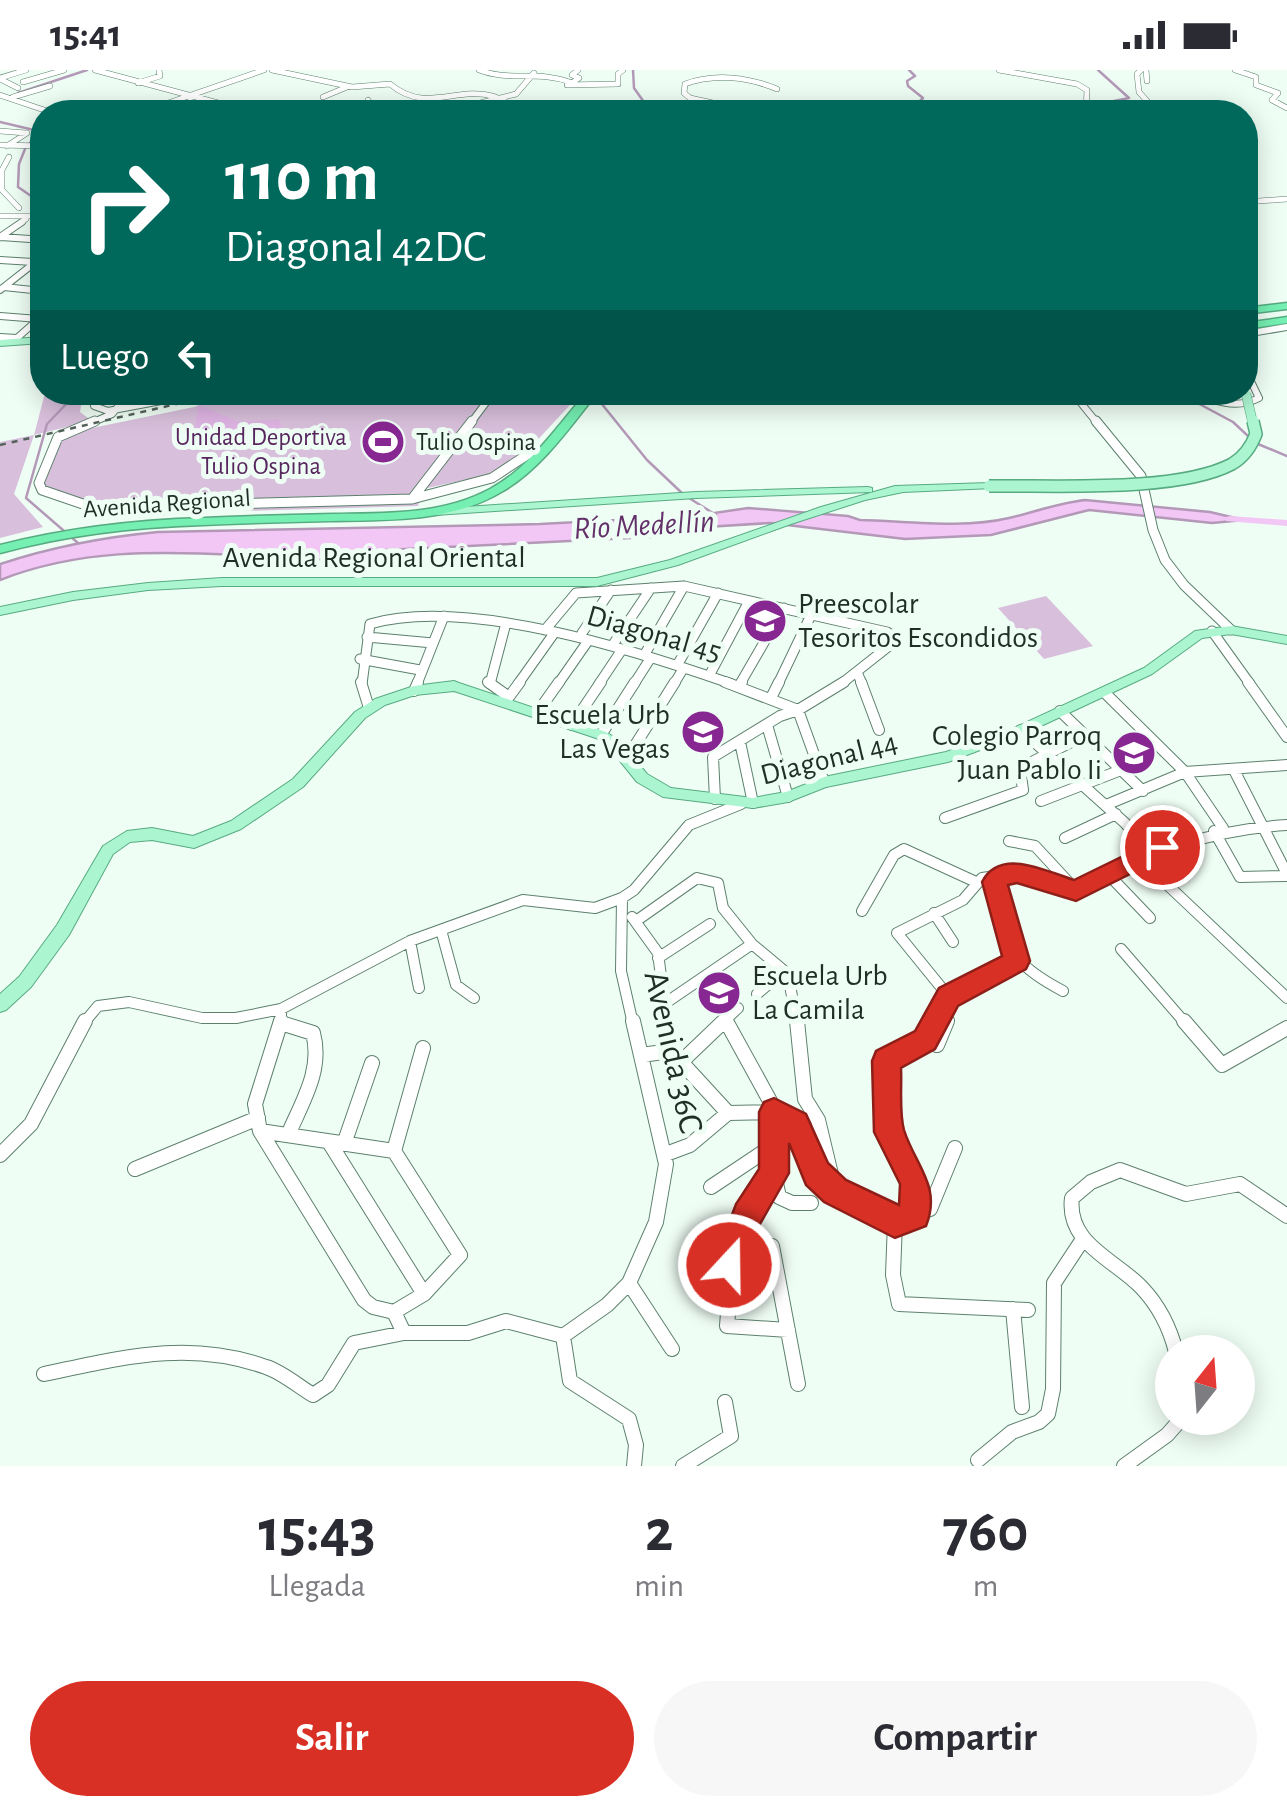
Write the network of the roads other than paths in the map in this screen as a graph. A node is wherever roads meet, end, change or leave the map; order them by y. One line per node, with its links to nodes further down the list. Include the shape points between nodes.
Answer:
1 (26, 70): 19 (street)
2 (69, 70): 24 (street)
3 (159, 70): 23 (street, via 160,76)
4 (264, 70): 29 (street)
5 (272, 70): 17 (street)
6 (308, 70): 17 (street)
7 (480, 70): 15 (street, via 497,77)
8 (578, 70): 16 (street, via 572,83)
9 (623, 70): 16 (street, via 618,84 573,87)
10 (999, 70): 22 (street)
11 (1144, 70): 21 (street); 38 (street, via 1137,74)
12 (1235, 70): 40 (street, via 1278,93 1272,100)
13 (96, 71): 23 (street)
14 (696, 72): 20 (street)
15 (534, 73): 16 (street); 31 (street, via 520,92)
16 (549, 74)
17 (294, 75): 26 (street)
18 (1072, 76): 22 (street)
19 (0, 79): 24 (street)
20 (698, 79): 27 (street); 36 (street, via 685,84 684,93)
21 (1147, 81)
22 (1079, 82): 37 (street)
23 (137, 83): 29 (street)
24 (18, 86): 28 (street)
25 (50, 86): 28 (street)
26 (348, 86): 30 (street); 31 (street, via 390,84 404,95 441,100)
27 (777, 88)
28 (4, 94): 39 (street)
29 (188, 96): 32 (street); 33 (street)
30 (323, 97)
31 (496, 98): 34 (street); 35 (street)
32 (176, 100)
33 (204, 100)
34 (489, 100)
35 (499, 100)
36 (699, 100)
37 (1087, 100)
38 (1146, 100)
39 (30, 104)
40 (1287, 108)
41 (0, 131): 43 (street, via 27,133)
42 (30, 146): 43 (street)
43 (2, 147)
44 (5, 160): 45 (street)
45 (1, 190): 48 (street)
46 (1287, 199): 47 (street)
47 (1258, 201)
48 (19, 208)
49 (0, 216): 50 (street)
50 (28, 219): 52 (street)
51 (0, 227): 52 (street)
52 (12, 228): 53 (street)
53 (0, 237): 54 (street)
54 (30, 239)
55 (0, 260): 56 (street)
56 (30, 262)
57 (30, 265): 58 (street)
58 (1, 288): 59 (street)
59 (30, 289)
60 (1287, 307): 61 (highway)
61 (1258, 310)
62 (0, 316): 63 (street)
63 (30, 317)
64 (1287, 323): 66 (highway)
65 (30, 327): 67 (street)
66 (1258, 327)
67 (17, 338): 68 (main road); 70 (main road)
68 (30, 339)
69 (30, 339): 70 (main road)
70 (0, 340)
71 (95, 405): 81 (street)
72 (121, 405): 81 (street)
73 (131, 405): 80 (street)
74 (147, 405): 80 (street)
75 (484, 405): 84 (street)
76 (574, 405): 82 (highway, Avenida Regional)
77 (581, 405): 85 (highway, Avenida Regional, via 508,484 473,502)
78 (1083, 405): 98 (street, via 1141,476 1152,529 1171,572)
79 (1248, 405): 83 (main road, bridge, via 1256,434 1245,454 1224,467 1171,478)
80 (132, 408): 81 (street)
81 (117, 410): 84 (street, via 58,437 38,483 42,490 112,514)
82 (533, 451): 84 (street, via 492,478); 86 (highway, Avenida Regional, via 491,487 422,508 70,525)
83 (902, 489): 85 (main road); 94 (main road, Avenida Regional Oriental, via 597,582 185,583 85,592)
84 (412, 499)
85 (425, 513): 86 (highway, Avenida Regional)
86 (51, 532): 87 (highway, Avenida Regional)
87 (0, 546)
88 (684, 586): 89 (street); 91 (street); 106 (street)
89 (650, 588): 90 (street); 105 (street)
90 (612, 590): 99 (street, via 573,595); 102 (street)
91 (718, 592): 92 (street); 108 (street)
92 (749, 601): 93 (street); 111 (street)
93 (784, 608): 95 (street); 112 (street)
94 (0, 611)
95 (812, 613): 110 (street, via 898,639); 115 (street)
96 (444, 616): 97 (street, Diagonal 45); 101 (street, Diagonal 45, via 380,618); 104 (street)
97 (506, 623): 99 (street, Diagonal 45); 116 (street, via 488,683)
98 (1231, 630): 100 (main road, Diagonal 44); 103 (main road, Diagonal 44)
99 (550, 631): 102 (street, Diagonal 45); 116 (street)
100 (1212, 632): 114 (main road, Diagonal 44, via 1183,642 1148,672); 127 (street)
101 (367, 637): 104 (street); 107 (street)
102 (585, 637): 105 (street, Diagonal 45); 120 (street)
103 (1287, 640)
104 (432, 643): 109 (street)
105 (617, 647): 106 (street, Diagonal 45); 121 (street)
106 (648, 656): 108 (street, Diagonal 45); 126 (street)
107 (360, 659): 109 (street); 117 (street)
108 (681, 666): 111 (street, Diagonal 45); 130 (street)
109 (420, 670): 113 (street)
110 (857, 672): 118 (street); 123 (street)
111 (708, 676): 112 (street, Diagonal 45)
112 (739, 686): 115 (street, Diagonal 45)
113 (414, 691): 116 (main road, Diagonal 44, via 454,686); 117 (main road, Diagonal 44)
114 (1105, 693): 119 (main road, Diagonal 44); 134 (street)
115 (771, 698): 118 (street, Diagonal 45)
116 (507, 700): 120 (main road, Diagonal 44)
117 (369, 708): 177 (main road, Diagonal 44, via 298,782 236,824 194,842 152,834 127,837 108,850 63,930)
118 (798, 710): 122 (street); 135 (street)
119 (1060, 711): 124 (main road, Diagonal 44); 125 (street)
120 (537, 713): 121 (main road, Diagonal 44)
121 (572, 725): 126 (main road, Diagonal 44)
122 (767, 725): 128 (street); 138 (street)
123 (879, 730)
124 (1021, 730): 129 (street); 135 (main road, Diagonal 44, via 948,756)
125 (1084, 734): 129 (street); 132 (street)
126 (602, 735): 130 (main road, Diagonal 44)
127 (1287, 736)
128 (740, 742): 139 (street, via 713,758); 141 (street)
129 (1046, 754): 136 (street); 144 (street, via 1020,768 1023,790)
130 (627, 758): 139 (main road, Diagonal 44, via 642,778 668,793)
131 (1287, 764): 133 (street)
132 (1122, 770): 136 (street); 137 (street)
133 (1234, 770): 134 (street); 146 (street)
134 (1185, 772): 137 (street); 147 (street)
135 (824, 782): 138 (main road, Diagonal 44)
136 (1081, 784): 140 (street); 142 (street)
137 (1143, 790): 142 (street)
138 (788, 798): 141 (main road, Diagonal 44)
139 (715, 799): 141 (main road, Diagonal 44)
140 (1040, 800)
141 (747, 803): 156 (street, via 689,825)
142 (1106, 805): 143 (street)
143 (1116, 814): 148 (street); 150 (street, via 1138,838)
144 (946, 818)
145 (1287, 825): 146 (street)
146 (1262, 826): 147 (street); 152 (street)
147 (1218, 829): 150 (street); 152 (street, via 1238,876)
148 (1065, 838)
149 (1009, 841): 155 (street, via 1035,846)
150 (1138, 856): 151 (street); 175 (street)
151 (1108, 873): 155 (street); 159 (street)
152 (1287, 875)
153 (998, 877): 154 (street); 155 (street, via 1017,873); 168 (street, via 994,888)
154 (976, 882): 157 (street, via 898,851); 158 (street, via 963,900)
155 (1076, 890)
156 (622, 901): 160 (street); 162 (street, via 594,908 523,900); 184 (street, Avenida 36C, via 621,971)
157 (862, 912)
158 (934, 913): 164 (street); 173 (street, via 898,935)
159 (1150, 918)
160 (636, 921): 165 (street, via 697,878 718,883 723,908); 167 (street)
161 (710, 924): 167 (street)
162 (441, 930): 163 (street); 174 (street, via 456,985)
163 (410, 941): 170 (street); 179 (street)
164 (953, 942)
165 (752, 944): 169 (street); 176 (street)
166 (1121, 949): 181 (street, via 1222,1066)
167 (658, 958): 176 (street)
168 (1016, 961): 171 (street); 173 (street)
169 (784, 971): 172 (street); 200 (street, via 795,1000 805,1099 818,1120)
170 (419, 988)
171 (1063, 991)
172 (757, 994)
173 (948, 997): 202 (street, via 938,1015 947,1021 937,1045 925,1040 886,1061 889,1132 915,1183)
174 (474, 998)
175 (1287, 998)
176 (667, 1002): 183 (street)
177 (0, 1005)
178 (738, 1008): 180 (street)
179 (281, 1016): 189 (street, via 255,1104); 190 (street, via 316,1040 316,1066); 196 (street, via 202,1018 129,1002 98,1006 72,1036 25,1132)
180 (726, 1021): 186 (street); 187 (street)
181 (1287, 1028)
182 (423, 1048): 194 (street)
183 (671, 1051): 184 (street); 186 (street)
184 (640, 1055): 195 (street, Avenida 36C)
185 (372, 1062): 191 (street)
186 (680, 1063): 188 (street)
187 (774, 1112): 188 (street); 192 (street); 200 (street, via 796,1124 817,1174)
188 (728, 1113): 195 (street, via 690,1145)
189 (259, 1125): 190 (street); 197 (street); 209 (street, via 364,1300)
190 (288, 1134): 191 (street)
191 (337, 1143): 194 (street); 208 (street)
192 (777, 1143): 198 (street); 199 (street)
193 (954, 1148): 202 (street, via 930,1208)
194 (394, 1151): 208 (street, via 460,1255)
195 (666, 1154): 207 (street, Avenida 36C, via 656,1222)
196 (0, 1155)
197 (135, 1169)
198 (774, 1173): 201 (street, via 779,1197); 206 (street)
199 (711, 1187)
200 (835, 1191): 204 (street)
201 (811, 1203)
202 (914, 1214): 204 (street)
203 (1287, 1216): 205 (street, via 1240,1184 1190,1195 1122,1168 1072,1198 1071,1222)
204 (895, 1222): 218 (street, via 899,1304 1020,1310)
205 (1083, 1239): 212 (street, via 1144,1292); 220 (street, via 1054,1283 1048,1414)
206 (732, 1255): 210 (street, via 772,1246); 210 (street, via 728,1326)
207 (629, 1283): 213 (street, Avenida 36C); 214 (street)
208 (424, 1294): 209 (street)
209 (394, 1312): 211 (street)
210 (788, 1330): 216 (street)
211 (404, 1333): 213 (street, via 468,1333 506,1321); 215 (street, via 354,1343 328,1385 313,1394 268,1367 185,1350)
212 (1170, 1335)
213 (562, 1336): 221 (street, via 570,1381 621,1408 636,1430)
214 (672, 1349)
215 (44, 1374)
216 (798, 1384)
217 (725, 1402): 222 (street, via 731,1436)
218 (1022, 1407)
219 (1167, 1435): 223 (street)
220 (978, 1460)
221 (634, 1466)
222 (683, 1466)
223 (1124, 1466)

